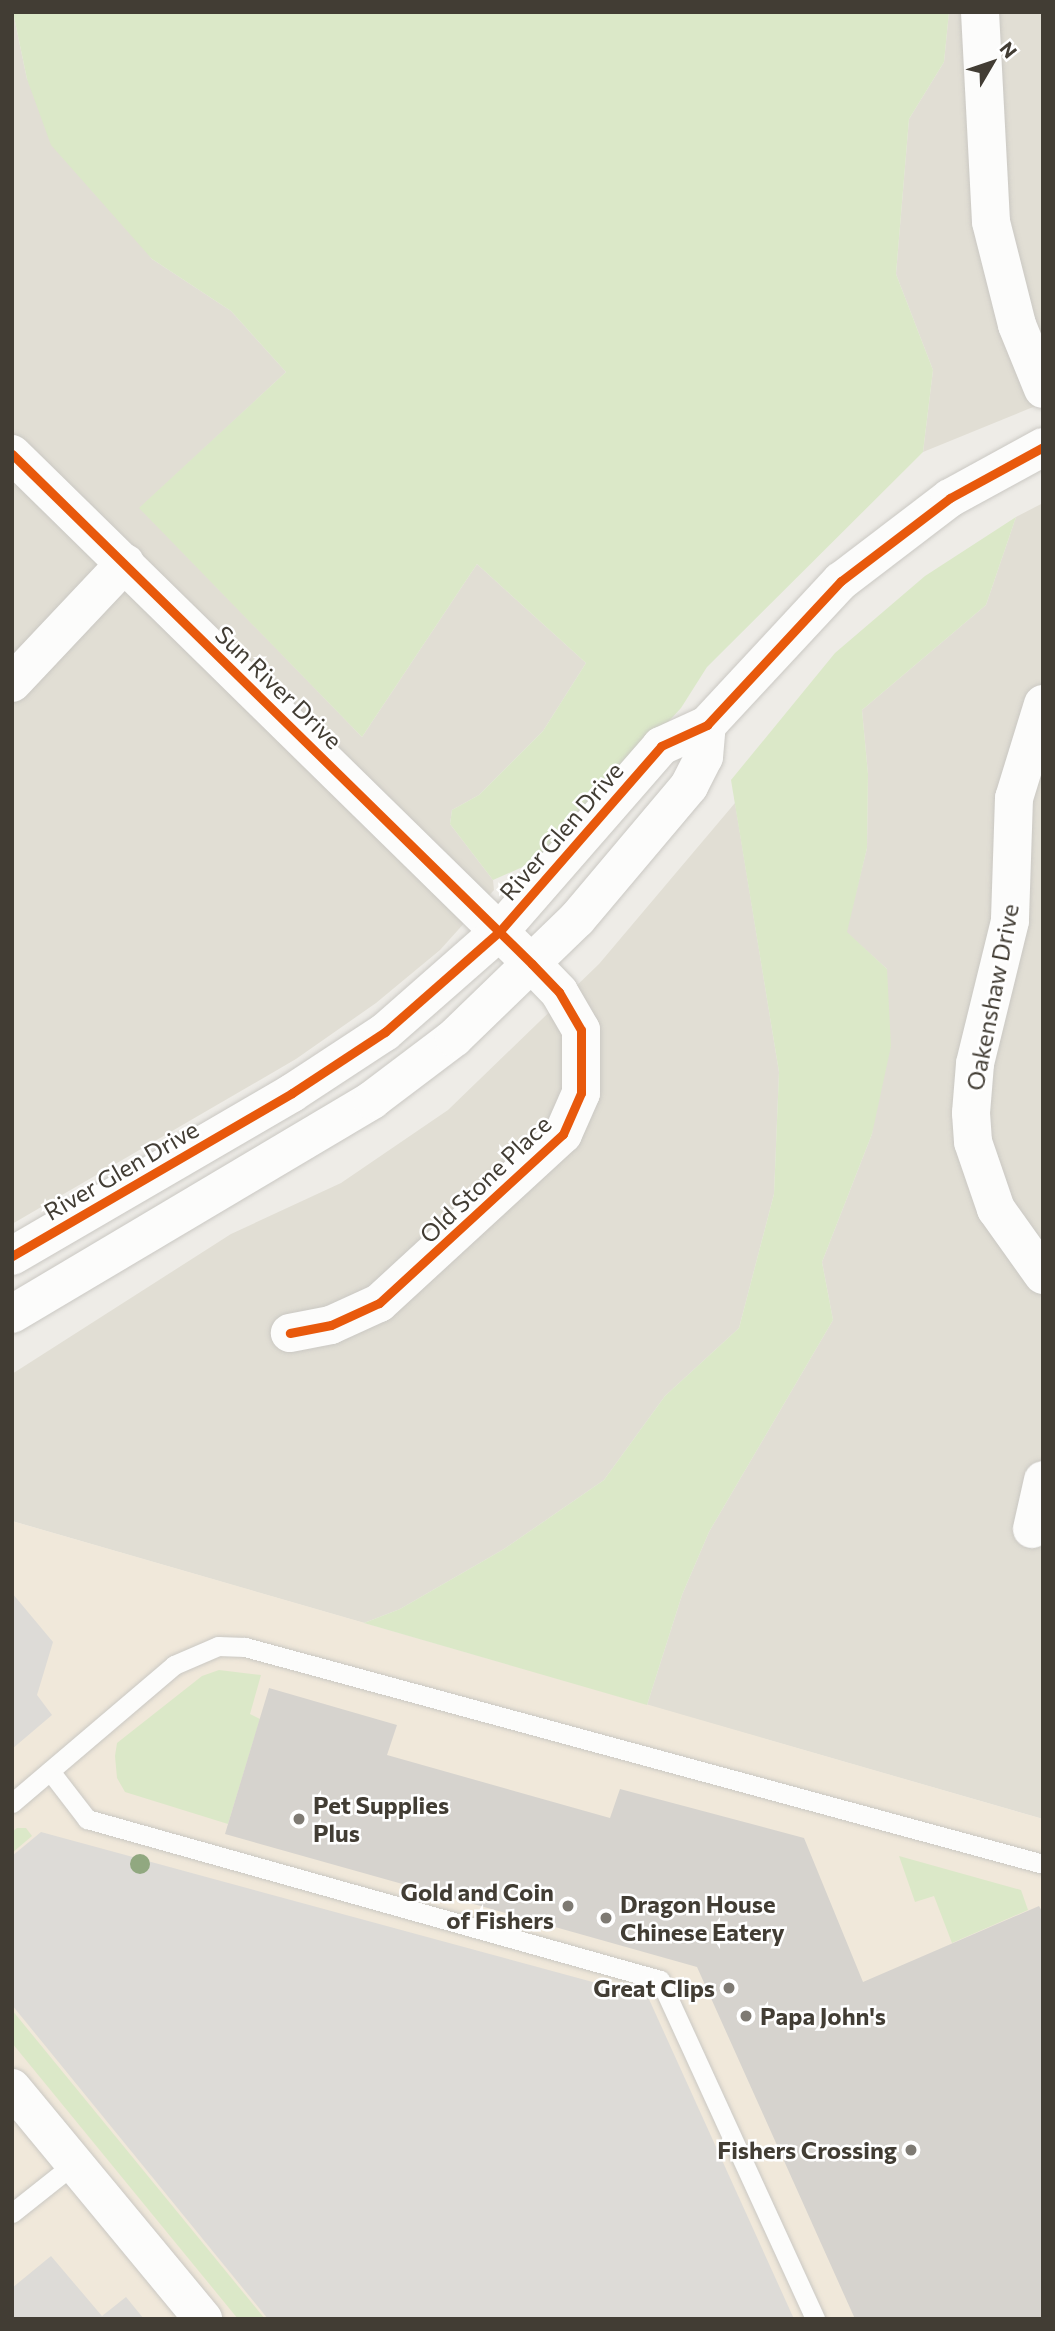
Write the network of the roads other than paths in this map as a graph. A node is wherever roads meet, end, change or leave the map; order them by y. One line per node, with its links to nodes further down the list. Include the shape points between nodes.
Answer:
1 (980, 12): 2 (street, via 991,222 1017,325)
2 (1043, 389)
3 (1043, 447): 8 (street, River Glen Drive, via 950,498 867,558 791,631)
4 (12, 454): 5 (street, Sun River Drive)
5 (125, 563): 6 (street); 9 (street, Sun River Drive)
6 (12, 683)
7 (1043, 704): 11 (street, Oakenshaw Drive, via 1014,798 1010,921 975,1064 971,1113 973,1142 996,1209)
8 (707, 725): 9 (street, River Glen Drive, via 662,746); 9 (street, River Glen Drive, via 704,757 689,786 577,919)
9 (516, 948): 10 (street, River Glen Drive, via 417,1006 339,1064); 12 (street, River Glen Drive, via 454,1038 372,1100); 13 (street, Old Stone Place, via 559,992 581,1030 581,1093 563,1134 379,1303 331,1325)
10 (12, 1256)
11 (1043, 1275)
12 (12, 1314)
13 (290, 1333)
14 (1043, 1480): 15 (street)
15 (1031, 1529)
16 (50, 1771): 17 (lane); 18 (lane, via 174,1665 218,1646 245,1647); 23 (lane, via 87,1819 660,1980)
17 (12, 1802)
18 (1043, 1864)
19 (12, 2088): 20 (street)
20 (75, 2163): 21 (lane); 22 (street)
21 (12, 2213)
22 (203, 2319)
23 (815, 2319)

